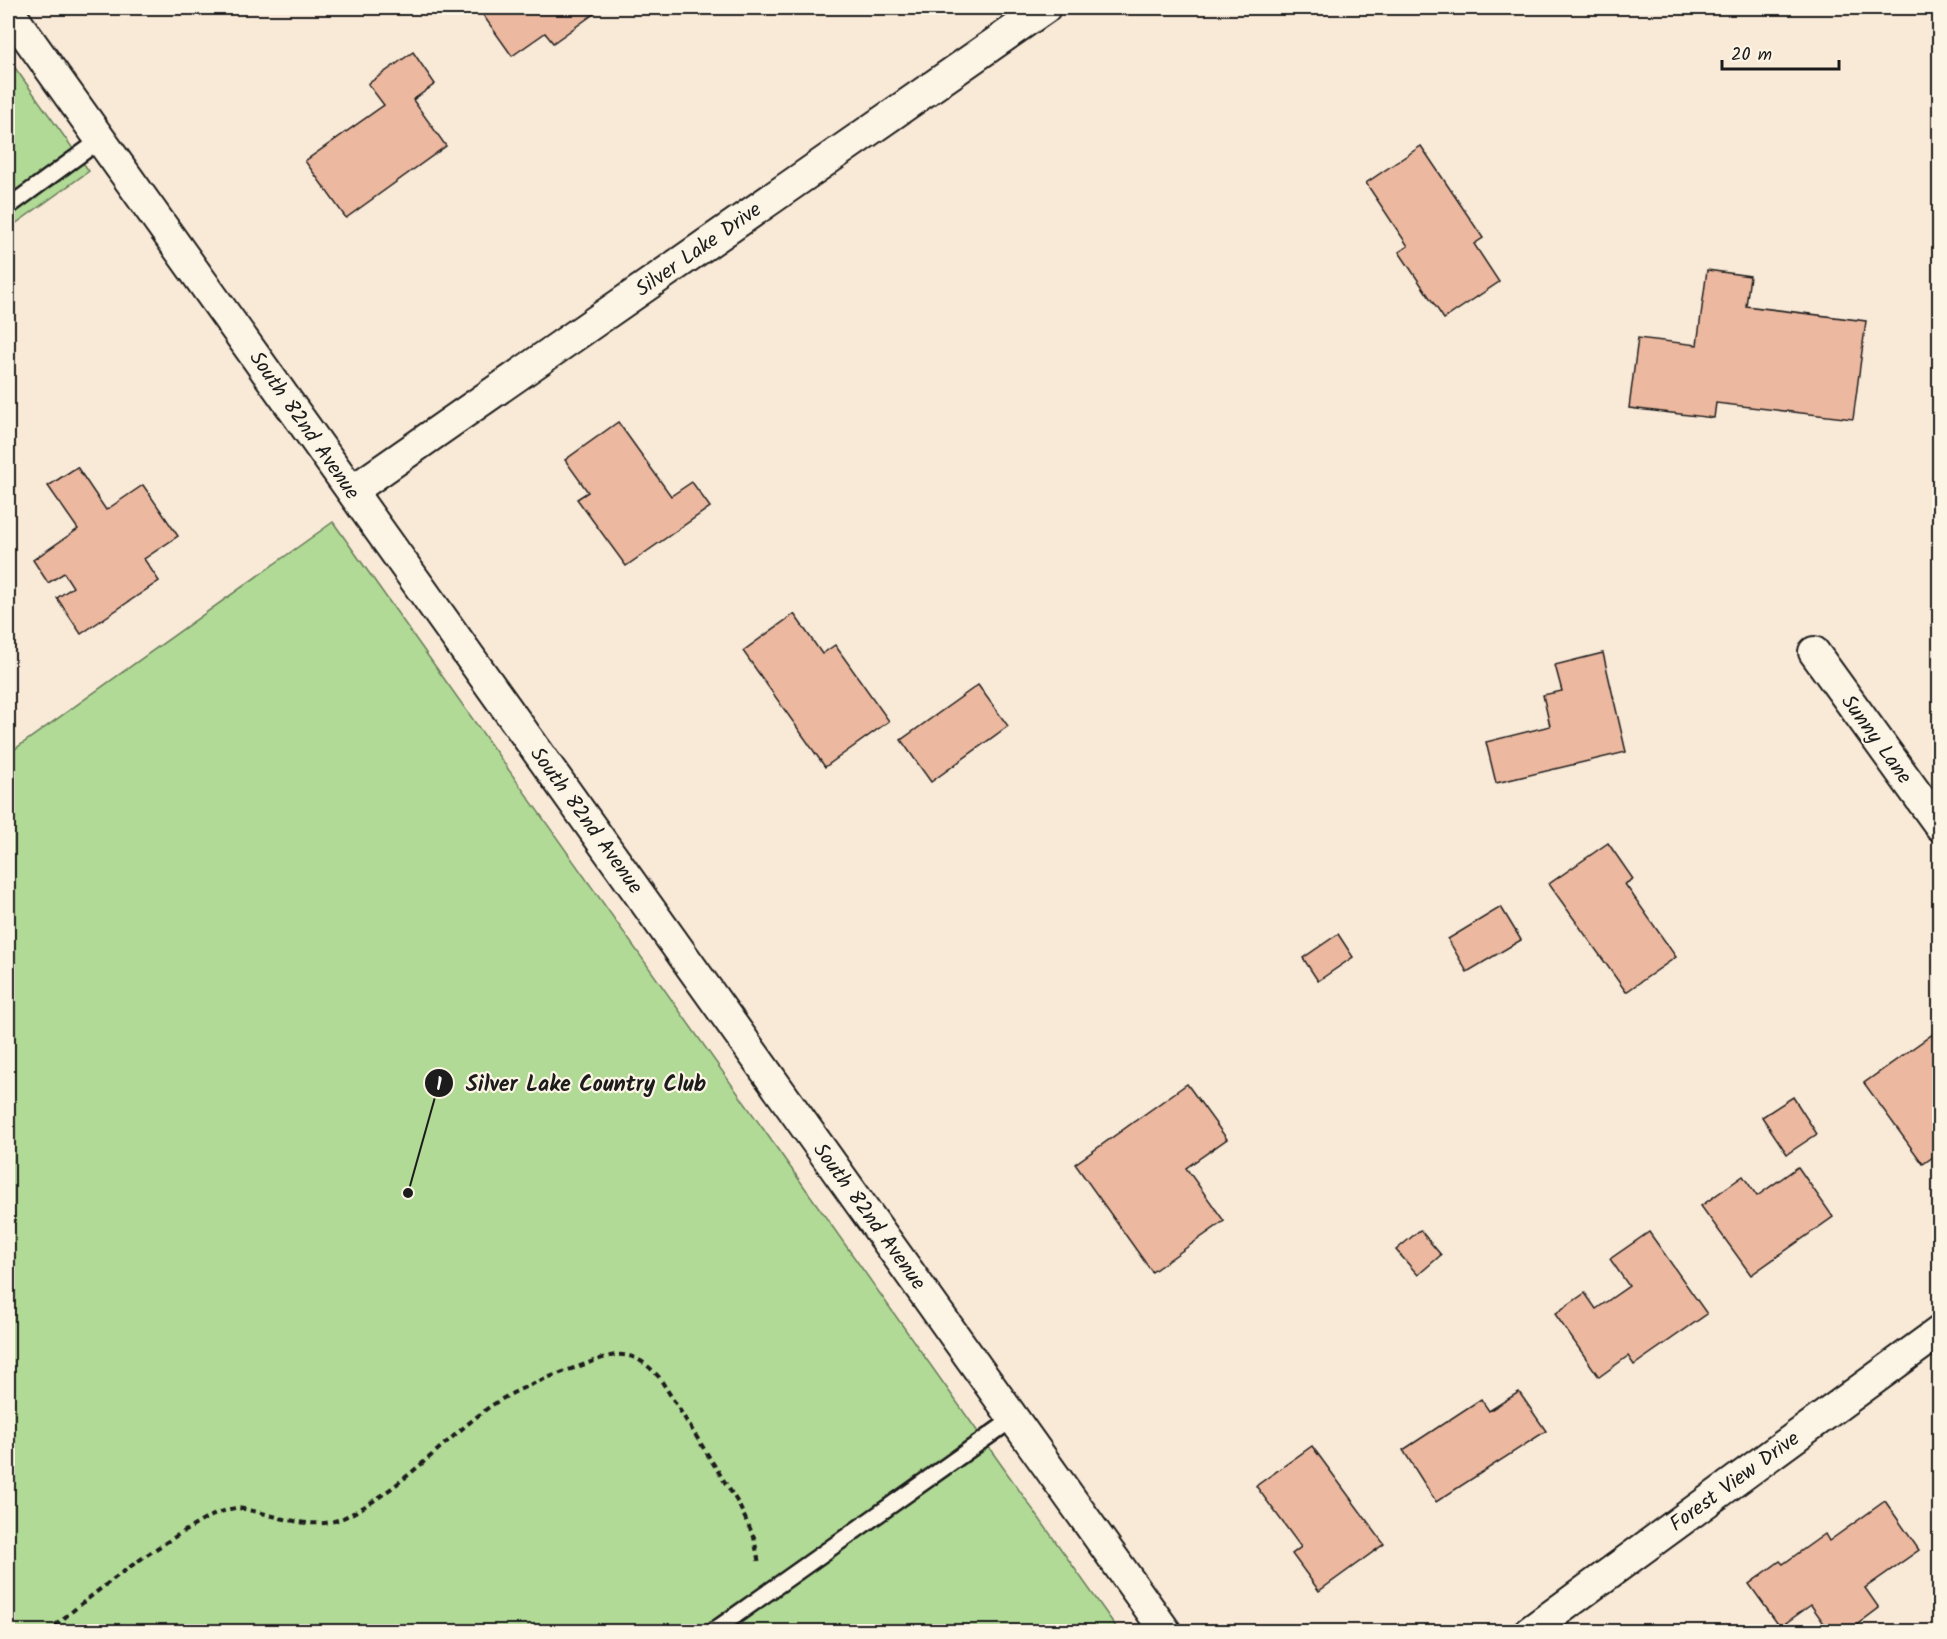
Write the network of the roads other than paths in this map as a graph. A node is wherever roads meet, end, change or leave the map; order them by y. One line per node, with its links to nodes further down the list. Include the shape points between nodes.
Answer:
1 (1045, 8): 5 (street, Silver Lake Drive)
2 (8, 10): 3 (street, South 82nd Avenue)
3 (100, 140): 4 (lane); 5 (street, South 82nd Avenue)
4 (8, 207)
5 (352, 491): 9 (street, South 82nd Avenue)
6 (1814, 652): 7 (street, Sunny Lane)
7 (1940, 826)
8 (1936, 1341): 12 (street, Forest View Drive)
9 (1014, 1418): 10 (lane); 11 (street, South 82nd Avenue)
10 (712, 1632)
11 (1166, 1632)
12 (1529, 1632)

